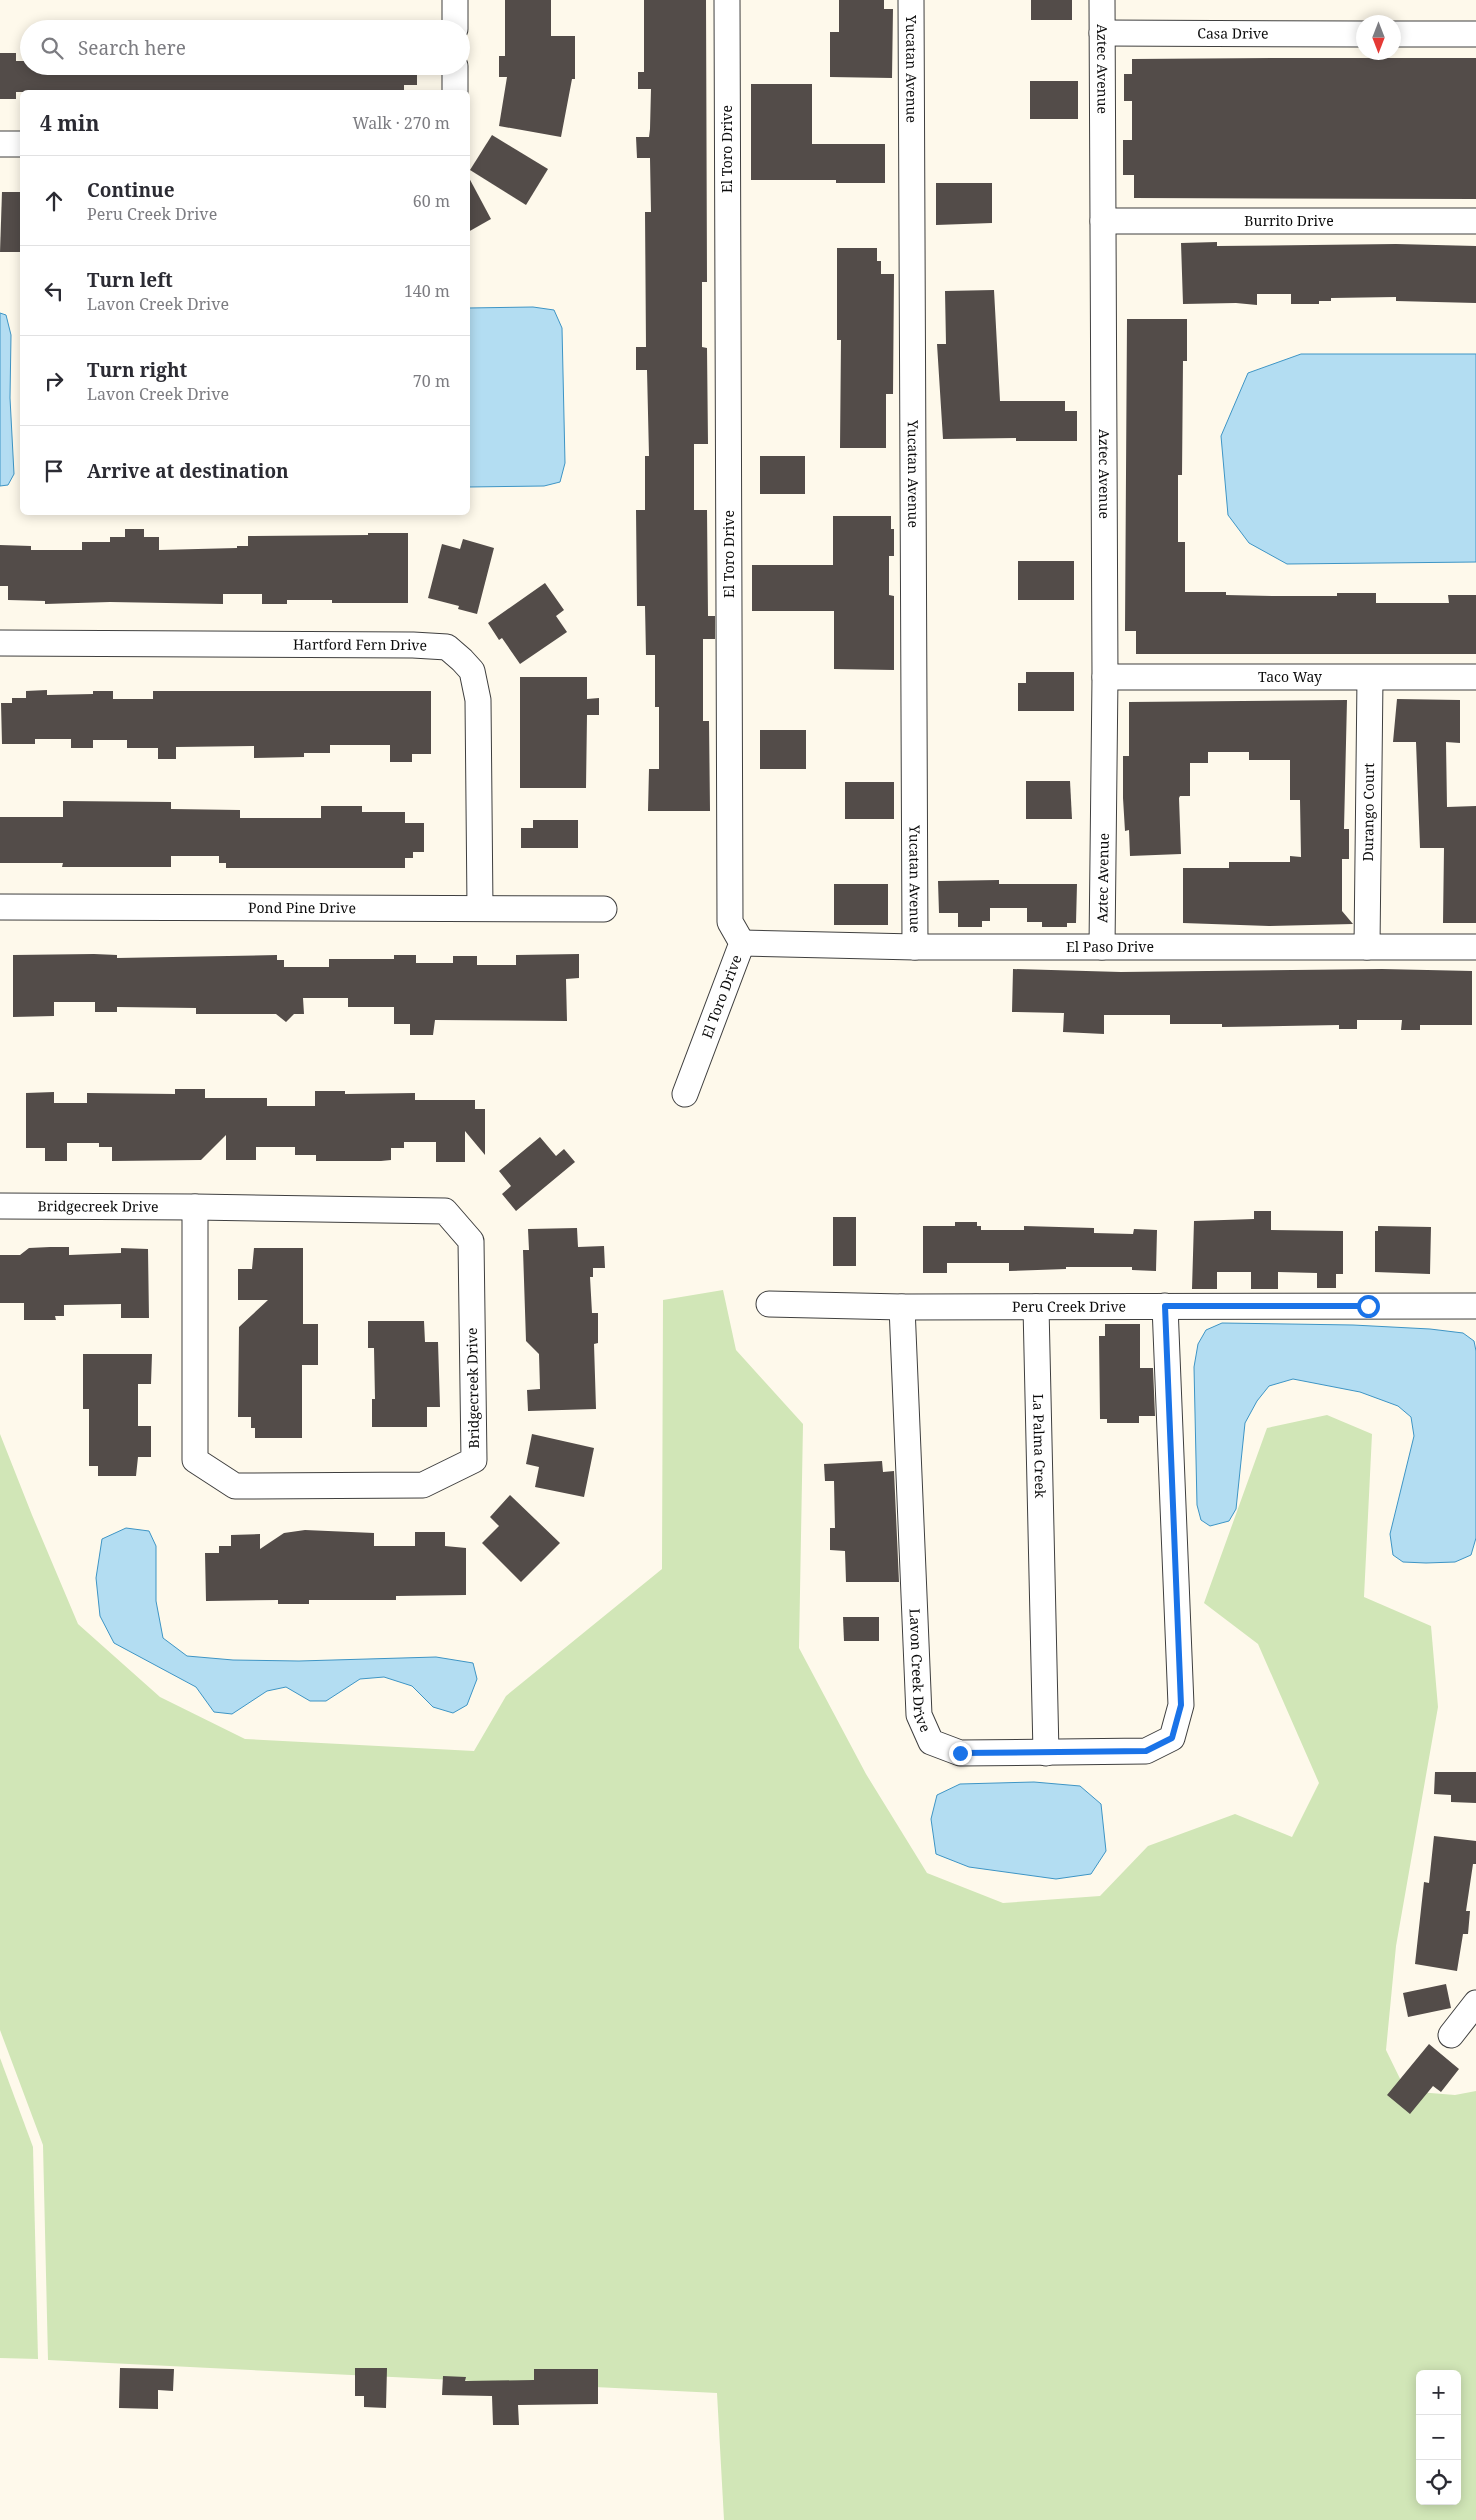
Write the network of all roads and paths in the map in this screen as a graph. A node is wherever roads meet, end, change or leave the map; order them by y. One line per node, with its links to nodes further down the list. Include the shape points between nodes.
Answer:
1 (455, 0): 5 (street)
2 (727, 0): 23 (street, El Toro Drive, via 730,922)
3 (911, 0): 24 (street, Yucatan Avenue)
4 (1102, 0): 6 (street, Aztec Avenue)
5 (455, 20)
6 (1102, 33): 7 (street, Casa Drive); 14 (street, Aztec Avenue)
7 (1356, 34)
8 (1401, 34): 9 (street)
9 (1476, 34)
10 (455, 75): 11 (street)
11 (455, 90)
12 (0, 144): 13 (street)
13 (20, 144)
14 (1103, 221): 15 (street, Burrito Drive); 17 (street, Aztec Avenue)
15 (1476, 221)
16 (0, 643): 21 (street, Hartford Fern Drive, via 447,647 472,671 478,700)
17 (1105, 677): 19 (street, Taco Way); 25 (street, Aztec Avenue)
18 (1476, 677): 19 (street, Taco Way)
19 (1370, 678): 26 (street, Durango Court)
20 (0, 908): 21 (street, Pond Pine Drive)
21 (480, 908): 22 (street, Pond Pine Drive)
22 (604, 908)
23 (742, 943): 24 (street, El Paso Drive); 28 (street, El Toro Drive)
24 (915, 947): 25 (street, El Paso Drive)
25 (1102, 947): 26 (street, El Paso Drive)
26 (1367, 947): 27 (street, El Paso Drive)
27 (1476, 947)
28 (685, 1094)
29 (0, 1206): 30 (street, Bridgecreek Drive)
30 (195, 1207): 30 (street, Bridgecreek Drive, via 196,1460 235,1486 423,1485 474,1460 471,1242 445,1211)
31 (769, 1304): 35 (street, Peru Creek Drive)
32 (1036, 1306): 33 (street, Peru Creek Drive); 35 (street, Peru Creek Drive); 36 (street, La Palma Creek)
33 (1165, 1306): 34 (street, Peru Creek Drive); 36 (street, Lavon Creek Drive, via 1181,1705 1172,1738 1146,1751)
34 (1476, 1306)
35 (902, 1307): 36 (street, Lavon Creek Drive, via 919,1716 931,1742 960,1753)
36 (1046, 1753)
37 (1476, 2003): 38 (street)
38 (1451, 2035)

